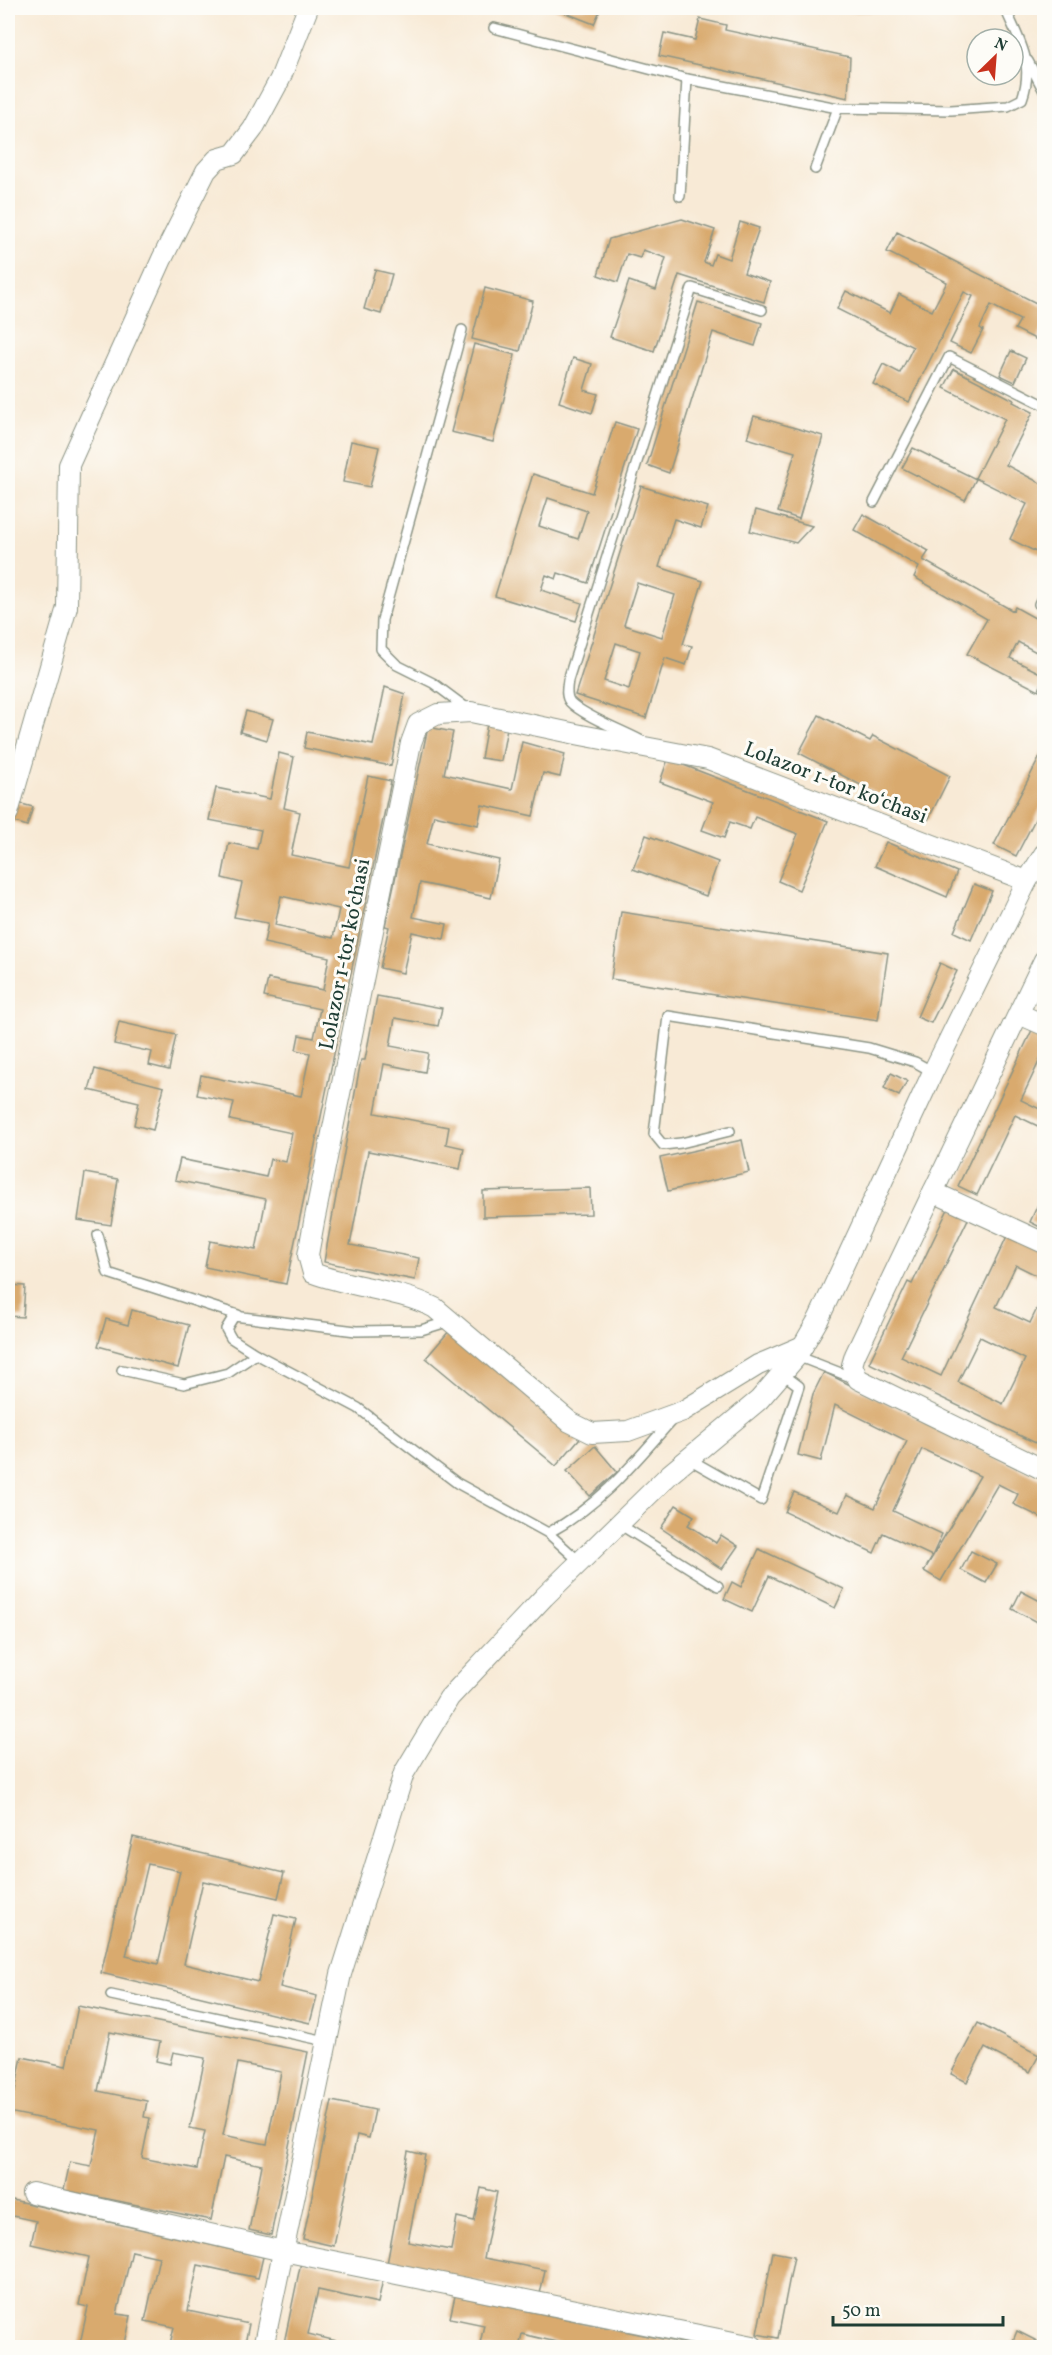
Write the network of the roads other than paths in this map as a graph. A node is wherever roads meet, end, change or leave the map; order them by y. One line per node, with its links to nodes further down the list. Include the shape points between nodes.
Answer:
1 (308, 8): 18 (street, via 280,79 253,129 234,154 217,159 206,171 69,465 67,607)
2 (1005, 8): 4 (lane)
3 (494, 28): 5 (lane)
4 (1027, 59): 6 (lane); 7 (lane, via 1028,82 1022,99 1008,106 951,110)
5 (687, 79): 7 (lane); 9 (lane)
6 (1044, 91)
7 (838, 108): 8 (lane)
8 (815, 169)
9 (680, 196)
10 (762, 310): 17 (lane, via 692,288 568,680 569,701 582,711)
11 (462, 330): 16 (lane, via 382,620 381,649 397,665 433,683)
12 (1044, 405): 13 (lane, via 949,357)
13 (874, 502)
14 (1044, 594): 15 (lane)
15 (1039, 604)
16 (471, 712): 17 (street, Lolazor 1-tor ko‘chasi); 30 (street, Lolazor 1-tor ko‘chasi, via 438,714 418,724 411,743 308,1255 314,1273 415,1298)
17 (656, 747): 20 (street, Lolazor 1-tor ko‘chasi, via 708,759)
18 (8, 813)
19 (1044, 854): 20 (street)
20 (1028, 882): 24 (street)
21 (1044, 960): 22 (street)
22 (1019, 1014): 23 (street); 26 (street)
23 (1044, 1025)
24 (933, 1072): 25 (lane, via 915,1062 869,1048 668,1016 654,1134 663,1145); 31 (street)
25 (730, 1131)
26 (933, 1192): 28 (street); 35 (street, via 855,1355 852,1365)
27 (98, 1235): 29 (lane, via 108,1273)
28 (1044, 1243)
29 (241, 1316): 30 (lane, via 356,1331 421,1330); 32 (lane, via 234,1316 226,1329 231,1338)
30 (450, 1320): 36 (street, Lolazor 1-tor ko‘chasi, via 570,1422 592,1433 628,1431)
31 (800, 1351): 34 (street); 35 (lane); 36 (street, Lolazor 1-tor ko‘chasi, via 758,1365)
32 (256, 1354): 33 (lane, via 228,1372 184,1384); 40 (lane, via 358,1408 457,1483)
33 (122, 1370)
34 (783, 1374): 37 (street, via 759,1400); 37 (lane, via 799,1386 761,1500)
35 (858, 1379): 38 (street)
36 (678, 1414): 40 (lane, via 621,1478 571,1521)
37 (689, 1459): 39 (street)
38 (1044, 1470)
39 (619, 1524): 41 (street); 42 (lane)
40 (548, 1533): 41 (lane)
41 (580, 1562): 44 (street, via 449,1698 404,1773 341,1974)
42 (718, 1586)
43 (111, 1995): 44 (lane)
44 (326, 2042): 46 (street)
45 (32, 2193): 46 (street)
46 (283, 2251): 47 (street); 48 (street)
47 (753, 2346)
48 (263, 2348)

